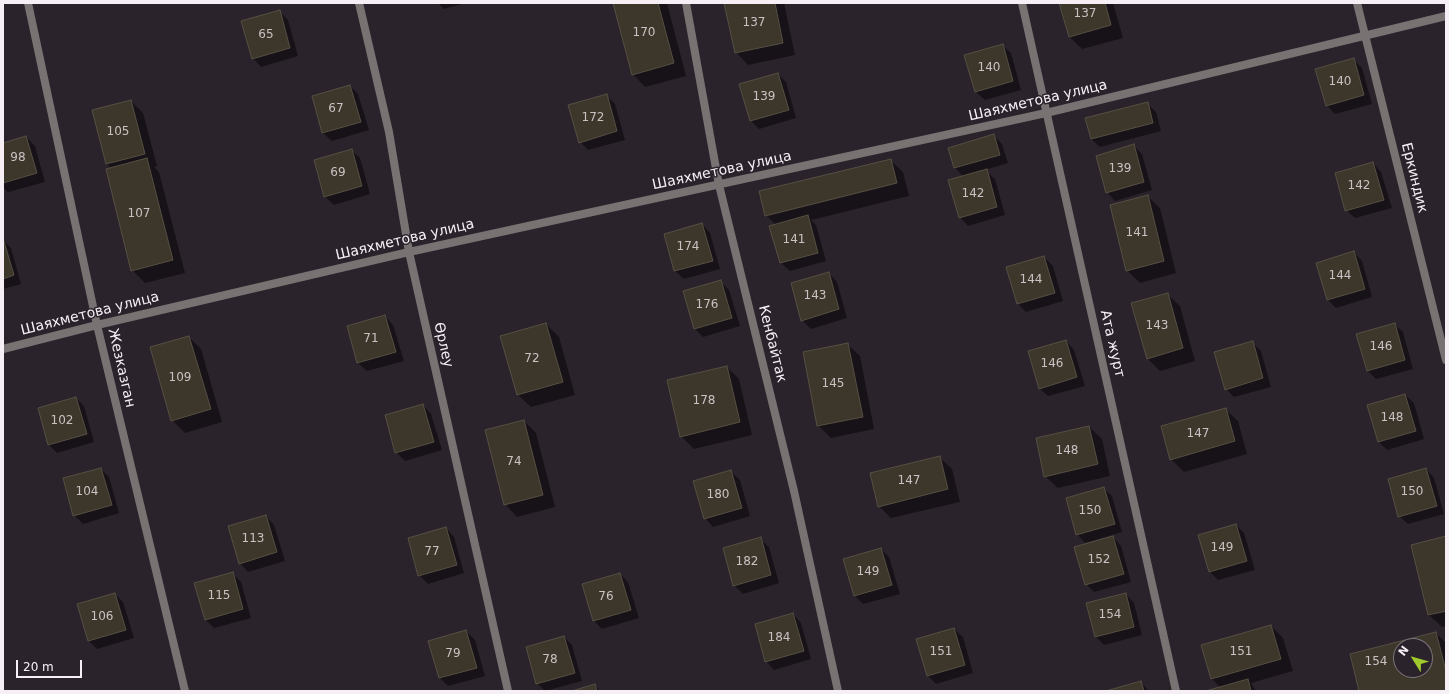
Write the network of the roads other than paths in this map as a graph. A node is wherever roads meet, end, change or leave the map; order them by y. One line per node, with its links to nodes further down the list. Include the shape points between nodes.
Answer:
1 (28, 3): 11 (street, Жезказган)
2 (359, 3): 10 (street, Өрлеу, via 389,132)
3 (686, 3): 9 (street, Кенбайтак)
4 (1022, 3): 8 (street, Ата журт)
5 (1357, 3): 7 (street, Еркиндик)
6 (1446, 16): 7 (street, Шаяхметова улица)
7 (1365, 35): 8 (street, Шаяхметова улица); 13 (street, Еркиндик)
8 (1046, 113): 9 (street, Шаяхметова улица); 17 (street, Ата журт)
9 (719, 185): 10 (street, Шаяхметова улица); 16 (street, Кенбайтак, via 794,491)
10 (409, 252): 11 (street, Шаяхметова улица); 15 (street, Өрлеу)
11 (97, 325): 12 (street, Шаяхметова улица); 14 (street, Жезказган)
12 (3, 349)
13 (1446, 360)
14 (185, 691)
15 (508, 691)
16 (838, 691)
17 (1176, 691)

